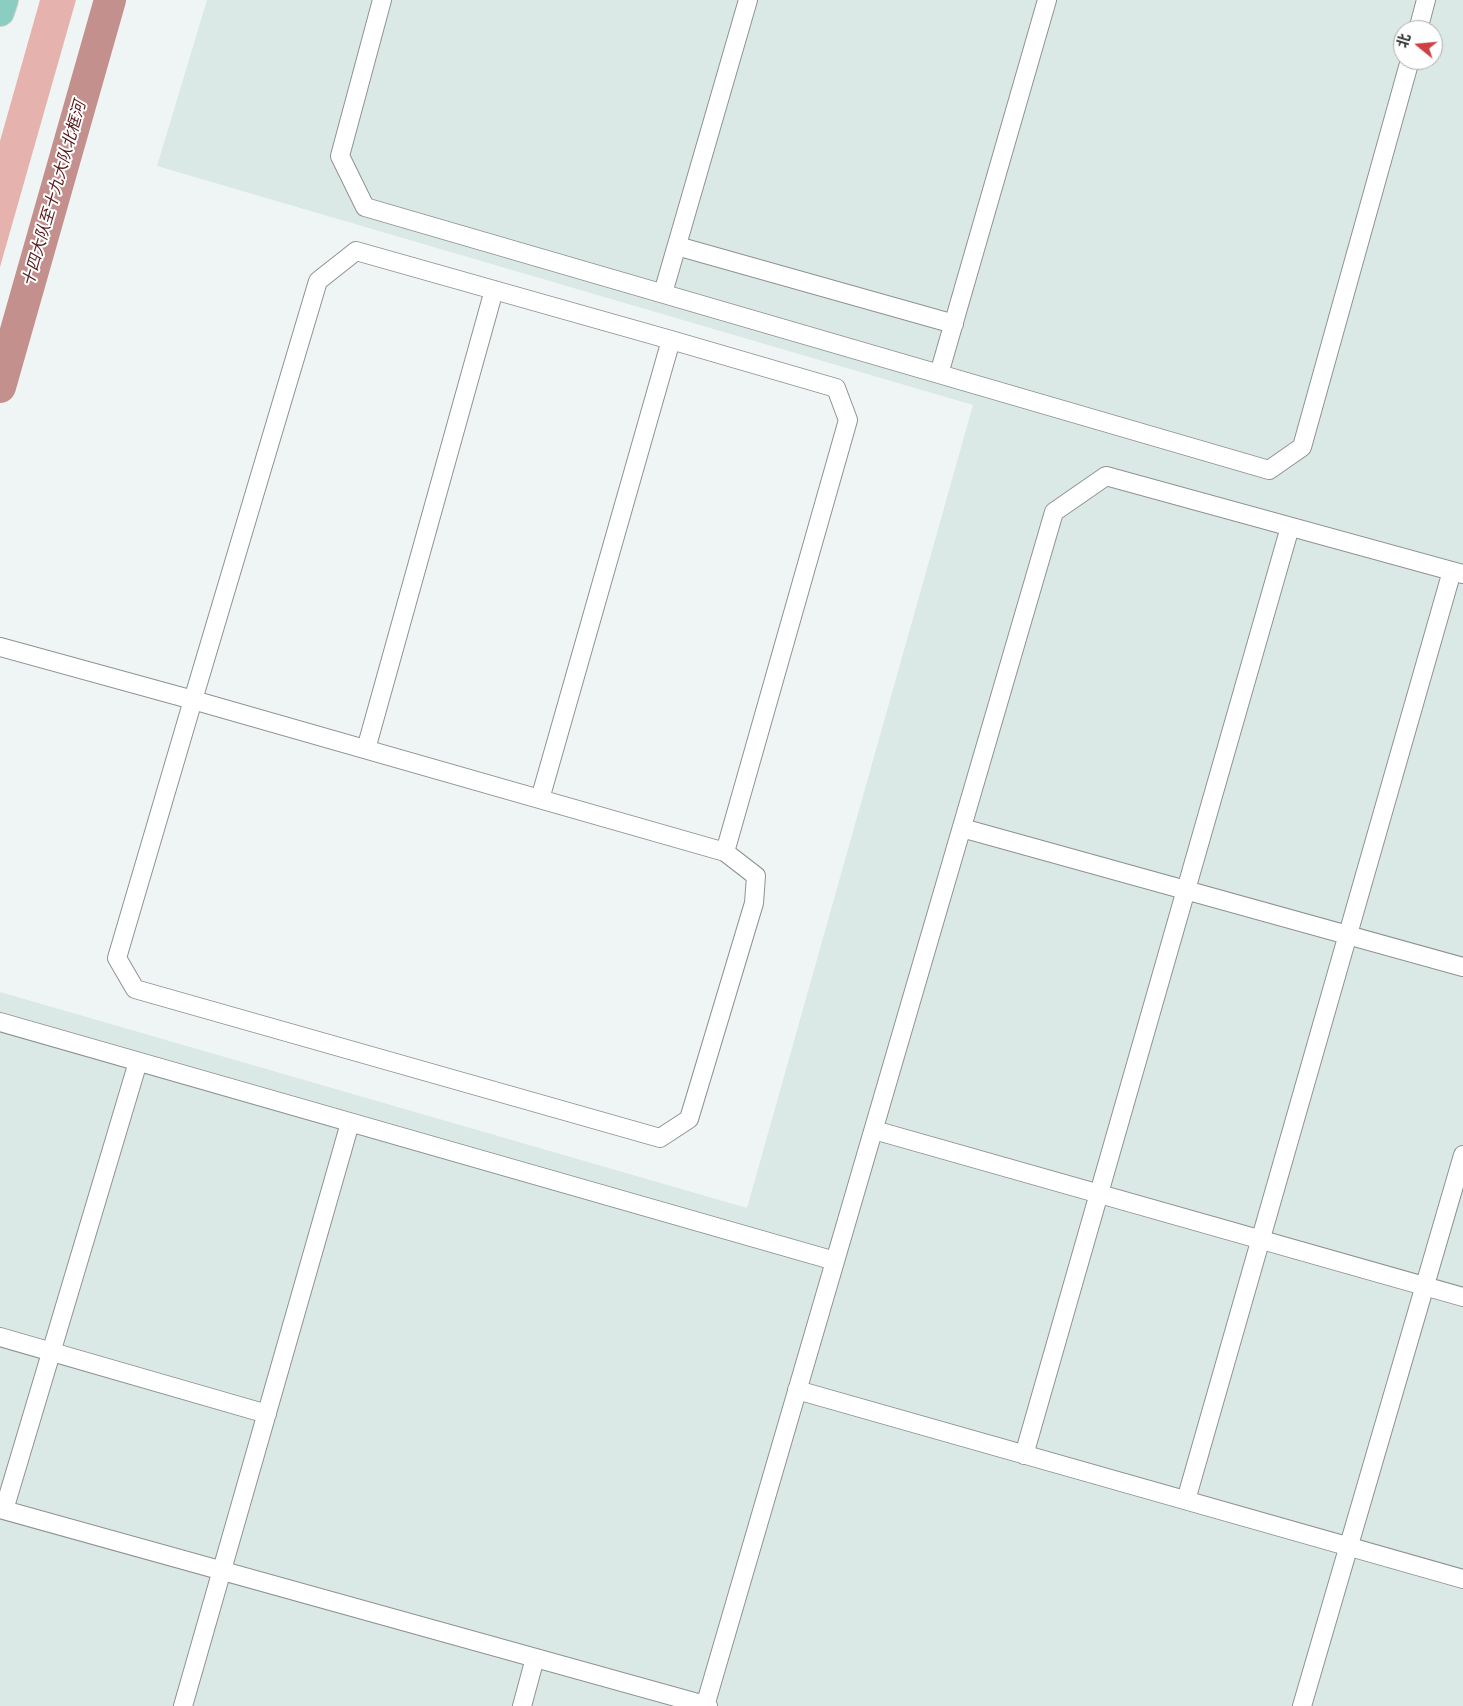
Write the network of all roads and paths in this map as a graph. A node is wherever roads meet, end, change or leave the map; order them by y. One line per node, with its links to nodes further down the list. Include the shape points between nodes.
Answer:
1 (4, 0): 6 (main road)
2 (382, 0): 11 (lane, via 340,156 366,207)
3 (748, 0): 9 (lane)
4 (1047, 0): 12 (lane)
5 (1426, 0): 7 (lane)
6 (0, 12)
7 (1421, 20)
8 (1407, 70): 14 (lane, via 1302,447 1276,466 1269,470)
9 (677, 246): 11 (lane); 12 (lane)
10 (494, 290): 13 (lane); 18 (lane, via 356,251 318,281); 19 (lane)
11 (663, 293): 14 (lane)
12 (954, 324): 14 (lane)
13 (671, 340): 20 (lane); 22 (lane, via 836,388 848,420)
14 (939, 374)
15 (1290, 526): 16 (lane); 21 (lane, via 1106,476 1054,512); 23 (lane)
16 (1458, 572): 24 (lane)
17 (0, 647): 18 (lane)
18 (193, 700): 19 (lane); 22 (lane, via 117,958 135,989 660,1138 689,1119 754,903 756,876)
19 (366, 749): 20 (lane)
20 (540, 799): 22 (lane)
21 (962, 828): 23 (lane); 29 (lane)
22 (725, 852)
23 (1186, 890): 24 (lane); 31 (lane)
24 (1347, 935): 25 (lane); 32 (lane)
25 (1463, 967)
26 (0, 1022): 27 (lane)
27 (138, 1062): 28 (lane); 37 (lane)
28 (350, 1123): 33 (lane); 39 (lane)
29 (874, 1130): 31 (lane); 33 (lane)
30 (1463, 1156): 34 (lane)
31 (1099, 1194): 32 (lane); 40 (lane)
32 (1261, 1240): 34 (lane); 41 (lane)
33 (835, 1261): 38 (lane)
34 (1425, 1286): 35 (lane); 43 (lane)
35 (1463, 1297)
36 (0, 1337): 37 (lane)
37 (51, 1352): 39 (lane); 42 (lane)
38 (797, 1390): 40 (lane); 48 (lane)
39 (267, 1414): 46 (lane)
40 (1024, 1454): 41 (lane)
41 (1186, 1500): 43 (lane)
42 (2, 1509): 45 (lane)
43 (1348, 1546): 44 (lane); 49 (lane)
44 (1463, 1579)
45 (535, 1658): 47 (lane); 48 (lane)
46 (183, 1706)
47 (522, 1706)
48 (706, 1706)
49 (1302, 1706)

